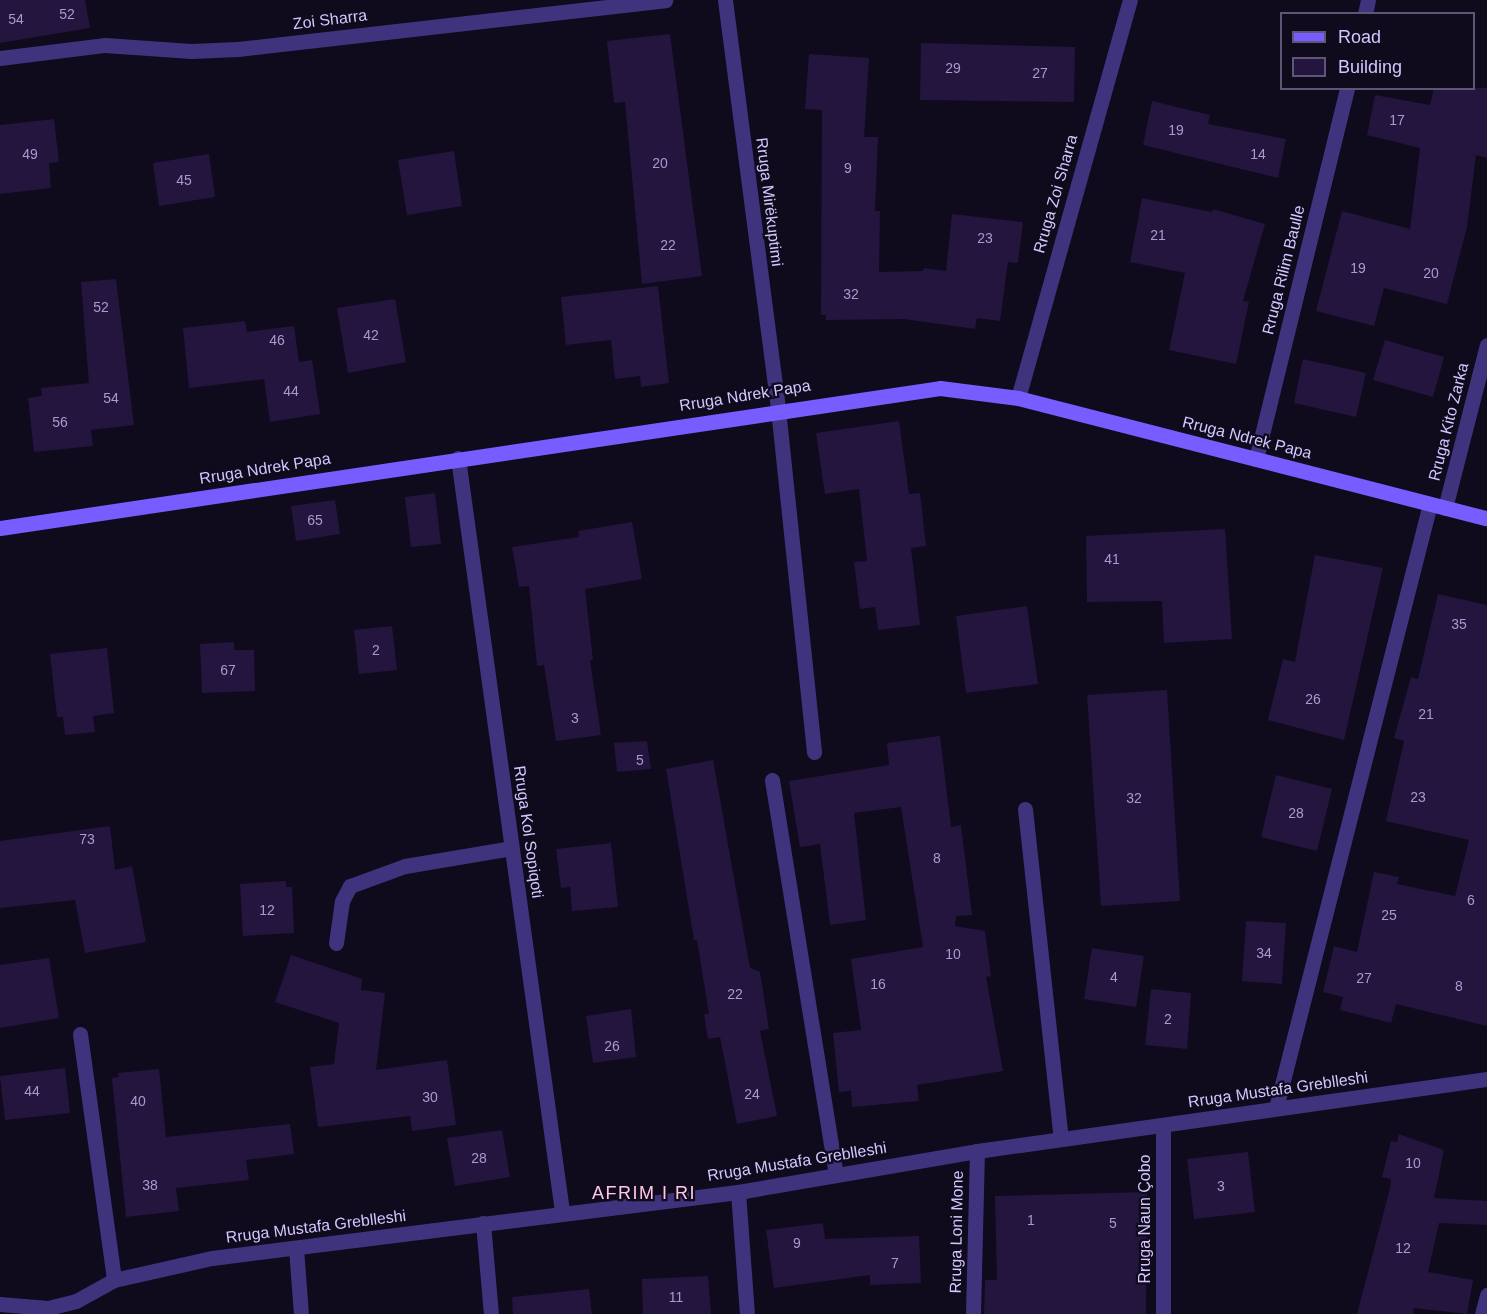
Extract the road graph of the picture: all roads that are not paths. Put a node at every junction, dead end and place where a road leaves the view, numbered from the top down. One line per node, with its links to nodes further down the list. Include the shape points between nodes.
1 (664, 0): 4 (street, Zoi Sharra, via 238,49 191,51 105,45)
2 (725, 0): 8 (street, Rruga Mirëkuptimi)
3 (1130, 0): 7 (street, Rruga Zoi Sharra)
4 (0, 58)
5 (1347, 90): 10 (street, Rruga Rilim Baulle)
6 (1487, 345): 12 (street, Rruga Kito Zarka)
7 (1017, 398): 8 (street, Rruga Ndrek Papa, via 940,388); 10 (street, Rruga Ndrek Papa)
8 (778, 409): 9 (street, Rruga Ndrek Papa); 15 (street, Rruga Mirëkuptimi)
9 (458, 458): 14 (street, Rruga Ndrek Papa); 18 (street, Rruga Kol Sopiqoti)
10 (1256, 459): 11 (street, Rruga Ndrek Papa)
11 (1430, 504): 12 (street, Rruga Ndrek Papa); 22 (street)
12 (1445, 508): 13 (street, Rruga Ndrek Papa)
13 (1487, 518)
14 (0, 528)
15 (814, 752)
16 (772, 780): 26 (street)
17 (1025, 809): 24 (street)
18 (512, 848): 19 (street, via 405,866 350,886 342,901); 28 (street, Rruga Kol Sopiqoti)
19 (336, 943)
20 (80, 1034): 31 (street)
21 (1487, 1079): 22 (street, Rruga Mustafa Greblleshi)
22 (1276, 1108): 23 (street, Rruga Mustafa Greblleshi)
23 (1163, 1125): 24 (street, Rruga Mustafa Greblleshi); 39 (street, Rruga Naun Çobo)
24 (1061, 1139): 25 (street, Rruga Mustafa Greblleshi)
25 (977, 1151): 26 (street, Rruga Mustafa Greblleshi); 38 (street, Rruga Loni Mone)
26 (836, 1175): 27 (street, Rruga Mustafa Greblleshi)
27 (738, 1192): 28 (street, Rruga Mustafa Greblleshi); 37 (street)
28 (562, 1211): 29 (street, Rruga Mustafa Greblleshi)
29 (483, 1223): 30 (street, Rruga Mustafa Greblleshi); 36 (street)
30 (296, 1248): 31 (street, Rruga Mustafa Greblleshi, via 167,1265); 35 (street)
31 (114, 1280): 34 (street, Rruga Mustafa Greblleshi)
32 (1487, 1295): 40 (street)
33 (0, 1304): 34 (street, Rruga Mustafa Greblleshi)
34 (48, 1311)
35 (301, 1314)
36 (491, 1314)
37 (747, 1314)
38 (973, 1314)
39 (1162, 1314)
40 (1482, 1314)

